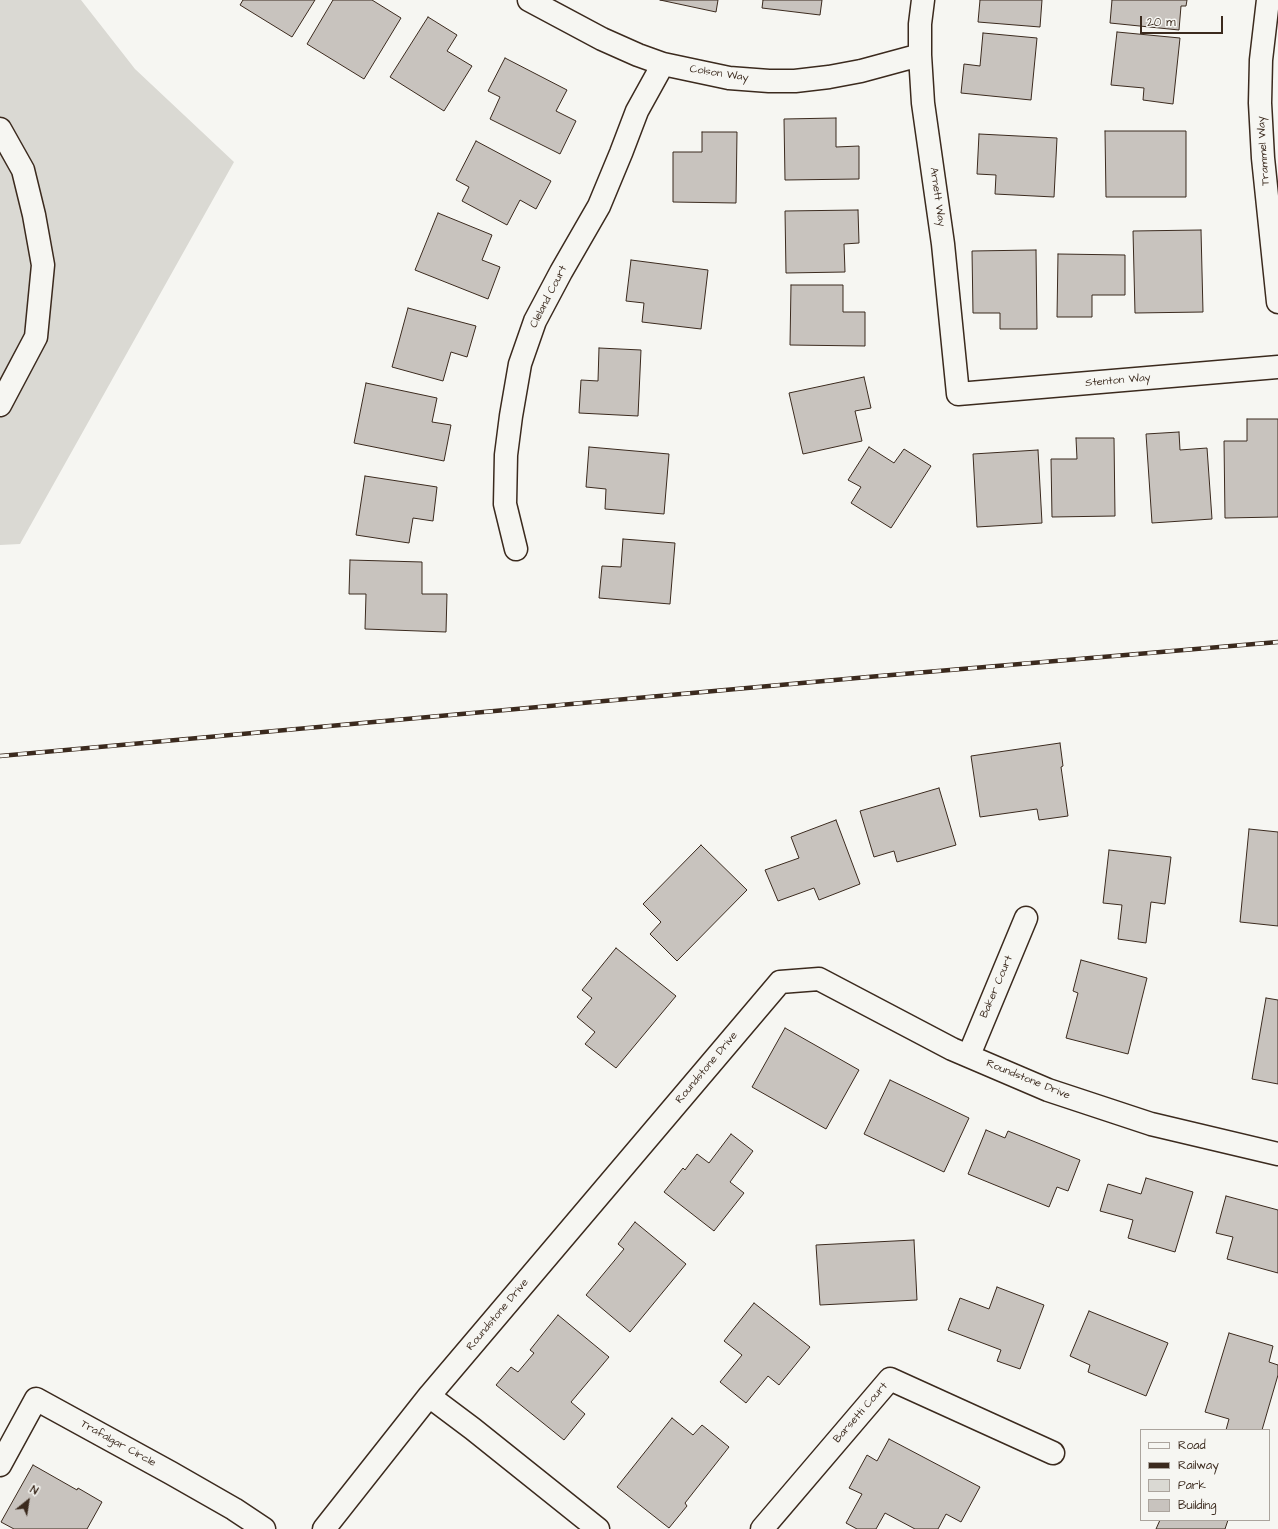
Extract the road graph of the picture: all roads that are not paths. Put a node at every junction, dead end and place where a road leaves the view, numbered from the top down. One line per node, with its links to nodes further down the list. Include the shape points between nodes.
1 (529, 0): 5 (street, Colson Way, via 602,39)
2 (923, 0): 4 (street, Arnett Way)
3 (1268, 0): 7 (street, Trammel Way, via 1261,60 1260,103)
4 (920, 55): 5 (street, Colson Way, via 829,77 769,81 729,78); 9 (street, Arnett Way, via 923,103 943,244)
5 (663, 64): 11 (street, Cleland Court, via 637,111 599,206 535,321 520,364 506,455 505,504)
6 (0, 129): 10 (street, via 22,170 34,214 43,265 36,337)
7 (1278, 302)
8 (1278, 367): 9 (street, Stenton Way)
9 (958, 394)
10 (0, 404)
11 (516, 549)
12 (1026, 918): 13 (street, Baker Court)
13 (969, 1055): 14 (street, Roundstone Drive, via 1048,1090 1151,1124); 15 (street, Roundstone Drive, via 952,1049 819,979 780,982)
14 (1278, 1154)
15 (429, 1396): 19 (street, Roundstone Drive); 20 (street, via 473,1428)
16 (1053, 1454): 21 (street, Barsetti Court, via 890,1378)
17 (0, 1465): 18 (street, Trafalgar Circle, via 36,1399 171,1473)
18 (264, 1529)
19 (324, 1529)
20 (598, 1529)
21 (762, 1529)

